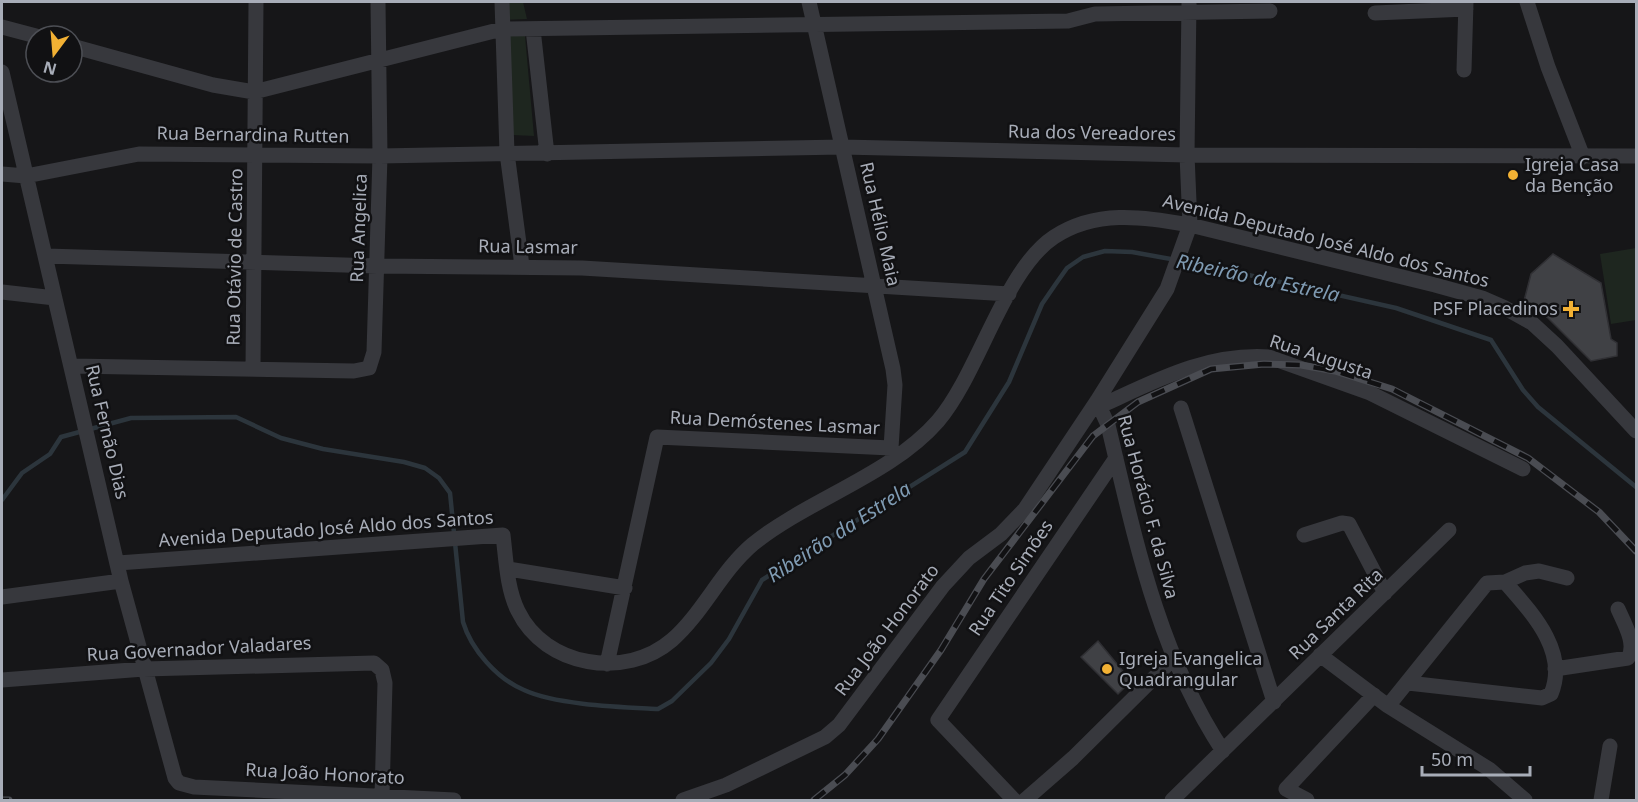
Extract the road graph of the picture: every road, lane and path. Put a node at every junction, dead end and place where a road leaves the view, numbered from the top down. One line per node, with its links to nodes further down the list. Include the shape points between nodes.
1 (256, 2): 19 (street, Rua Otávio de Castro)
2 (378, 2): 16 (street, Rua Angelica)
3 (502, 2): 12 (street)
4 (808, 2): 10 (street, Rua Hélio Maia)
5 (1527, 2): 26 (street)
6 (1466, 5): 9 (street); 17 (street)
7 (1189, 6): 8 (street); 10 (street, via 1095,14 1068,21); 24 (street)
8 (1270, 11)
9 (1375, 13)
10 (813, 23): 13 (street); 20 (street, Rua Hélio Maia)
11 (2, 27): 14 (street)
12 (502, 29): 13 (street); 16 (street); 21 (street)
13 (533, 29): 23 (street)
14 (24, 33)
15 (84, 49): 19 (street, via 213,85)
16 (378, 59): 19 (street); 25 (street, Rua Angelica)
17 (1464, 70)
18 (2, 72): 29 (street, Rua Fernão Dias)
19 (254, 92): 22 (street, Rua Otávio de Castro)
20 (842, 147): 23 (street, Rua dos Vereadores); 24 (street, Rua dos Vereadores); 35 (street, Rua Hélio Maia)
21 (507, 153): 23 (street, Rua dos Vereadores); 25 (street, Rua Bernardina Rutten); 34 (street)
22 (256, 154): 25 (street, Rua Bernardina Rutten); 29 (street, Rua Bernardina Rutten, via 139,153); 32 (street, Rua Otávio de Castro)
23 (547, 154)
24 (1187, 155): 26 (street, Rua dos Vereadores); 30 (street)
25 (380, 156): 33 (street, Rua Angelica)
26 (1583, 156): 27 (street, Rua dos Vereadores)
27 (1636, 156)
28 (2, 174): 29 (street, Rua Bernardina Rutten)
29 (26, 176): 31 (street, Rua Fernão Dias)
30 (1189, 230): 37 (street, Avenida Deputado José Aldo dos Santos, via 1125,216 1092,220 1053,238 1035,255); 41 (street, Rua João Honorato, via 1167,289); 43 (street, Avenida Deputado José Aldo dos Santos, via 1435,285 1505,308 1532,323 1557,346)
31 (46, 256): 32 (street, Rua Lasmar); 38 (street, Rua Fernão Dias)
32 (252, 262): 33 (street, Rua Lasmar); 40 (street, Rua Otávio de Castro)
33 (377, 266): 34 (street, Rua Lasmar); 40 (street, Rua Angelica, via 371,365 364,370)
34 (522, 266): 35 (street, Rua Lasmar)
35 (874, 287): 37 (street, Rua Lasmar); 44 (street, Rua Hélio Maia, via 895,386)
36 (2, 292): 38 (street)
37 (1009, 294): 44 (street, Avenida Deputado José Aldo dos Santos, via 940,418 926,434)
38 (55, 298): 39 (street, Rua Fernão Dias)
39 (72, 366): 40 (street); 49 (street, Rua Fernão Dias)
40 (253, 369)
41 (1098, 401): 45 (street, Rua Horácio F. da Silva); 46 (street, Rua Augusta, via 1107,403 1197,364 1269,357 1370,393); 73 (street, Rua João Honorato, via 1025,509 943,586 832,733)
42 (1181, 408): 66 (street)
43 (1636, 431)
44 (892, 453): 54 (street, Rua Demóstenes Lasmar, via 657,437); 60 (street, Avenida Deputado José Aldo dos Santos, via 752,545 673,639 659,650 631,662)
45 (1116, 458): 59 (street, Rua Horácio F. da Silva, via 1145,579); 74 (street, Rua Tito Simões, via 938,720)
46 (1523, 469)
47 (1449, 530): 55 (street, Rua Santa Rita)
48 (1304, 535): 55 (street, via 1349,524)
49 (118, 563): 50 (street, Avenida Deputado José Aldo dos Santos, via 504,535); 52 (street, Rua Fernão Dias)
50 (508, 569): 54 (street); 60 (street, Avenida Deputado José Aldo dos Santos, via 517,609 535,636 573,659)
51 (1567, 579): 53 (street, via 1539,571)
52 (121, 581): 56 (street); 61 (street, Rua Fernão Dias)
53 (1505, 582): 62 (street, via 1546,631); 64 (street, via 1487,583)
54 (625, 588): 60 (street)
55 (1385, 593): 58 (street, Rua Santa Rita)
56 (2, 597)
57 (1618, 609): 62 (street, via 1631,642 1628,658)
58 (1320, 655): 65 (street); 66 (street, Rua Santa Rita)
59 (1174, 658): 69 (street, Rua Horácio F. da Silva, via 1199,715); 75 (street)
60 (608, 664)
61 (144, 669): 63 (street, Rua Governador Valadares); 70 (street, Rua Fernão Dias, via 172,773 179,783); 71 (street, Rua Governador Valadares, via 369,662 382,670 385,683)
62 (1555, 669): 64 (street, via 1552,691 1542,698)
63 (2, 680)
64 (1408, 683): 67 (street)
65 (1374, 695): 67 (street); 77 (street, via 1287,789)
66 (1274, 702): 69 (street, Rua Santa Rita)
67 (1388, 706): 78 (street, via 1489,769)
68 (1610, 746): 79 (street)
69 (1223, 751): 76 (street, Rua Santa Rita)
70 (194, 787): 71 (street, Rua João Honorato)
71 (382, 796): 72 (street, Rua João Honorato)
72 (454, 801)
73 (684, 801)
74 (1014, 801)
75 (1025, 801)
76 (1172, 801)
77 (1307, 801)
78 (1524, 801)
79 (1601, 801)

